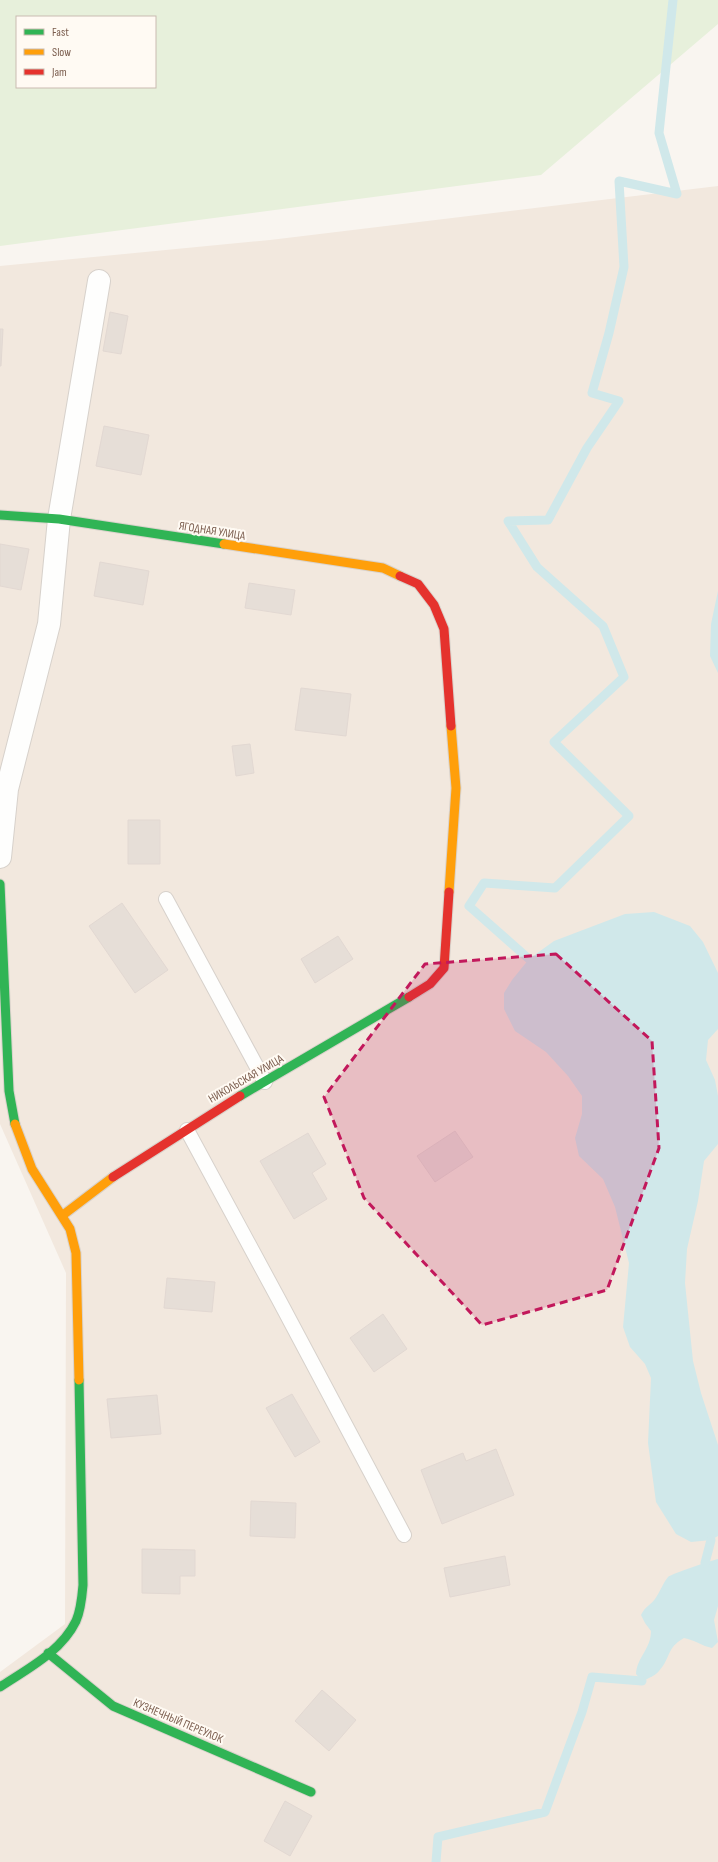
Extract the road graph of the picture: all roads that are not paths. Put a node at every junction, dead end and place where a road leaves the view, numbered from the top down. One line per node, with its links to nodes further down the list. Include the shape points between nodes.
1 (99, 281): 3 (street)
2 (0, 515): 3 (street, ЯГОДНАЯ УЛИЦА)
3 (59, 519): 4 (street, via 49,624); 8 (street, ЯГОДНАЯ УЛИЦА, via 383,568 418,584 434,605 444,628 456,788)
4 (3, 802): 5 (street)
5 (0, 857)
6 (0, 884): 11 (street, via 9,1091 15,1125 32,1169)
7 (166, 899): 9 (lane)
8 (444, 968): 9 (street, НИКОЛЬСКАЯ УЛИЦА, via 430,984)
9 (265, 1082): 10 (street, НИКОЛЬСКАЯ УЛИЦА)
10 (187, 1130): 11 (street, НИКОЛЬСКАЯ УЛИЦА, via 121,1171); 12 (lane)
11 (63, 1215): 13 (street, via 70,1229 76,1253 83,1585 76,1622 68,1634)
12 (404, 1535)
13 (48, 1653): 14 (street); 15 (street, КУЗНЕЧНЫЙ ПЕРЕУЛОК, via 113,1706)
14 (0, 1687)
15 (311, 1792)

